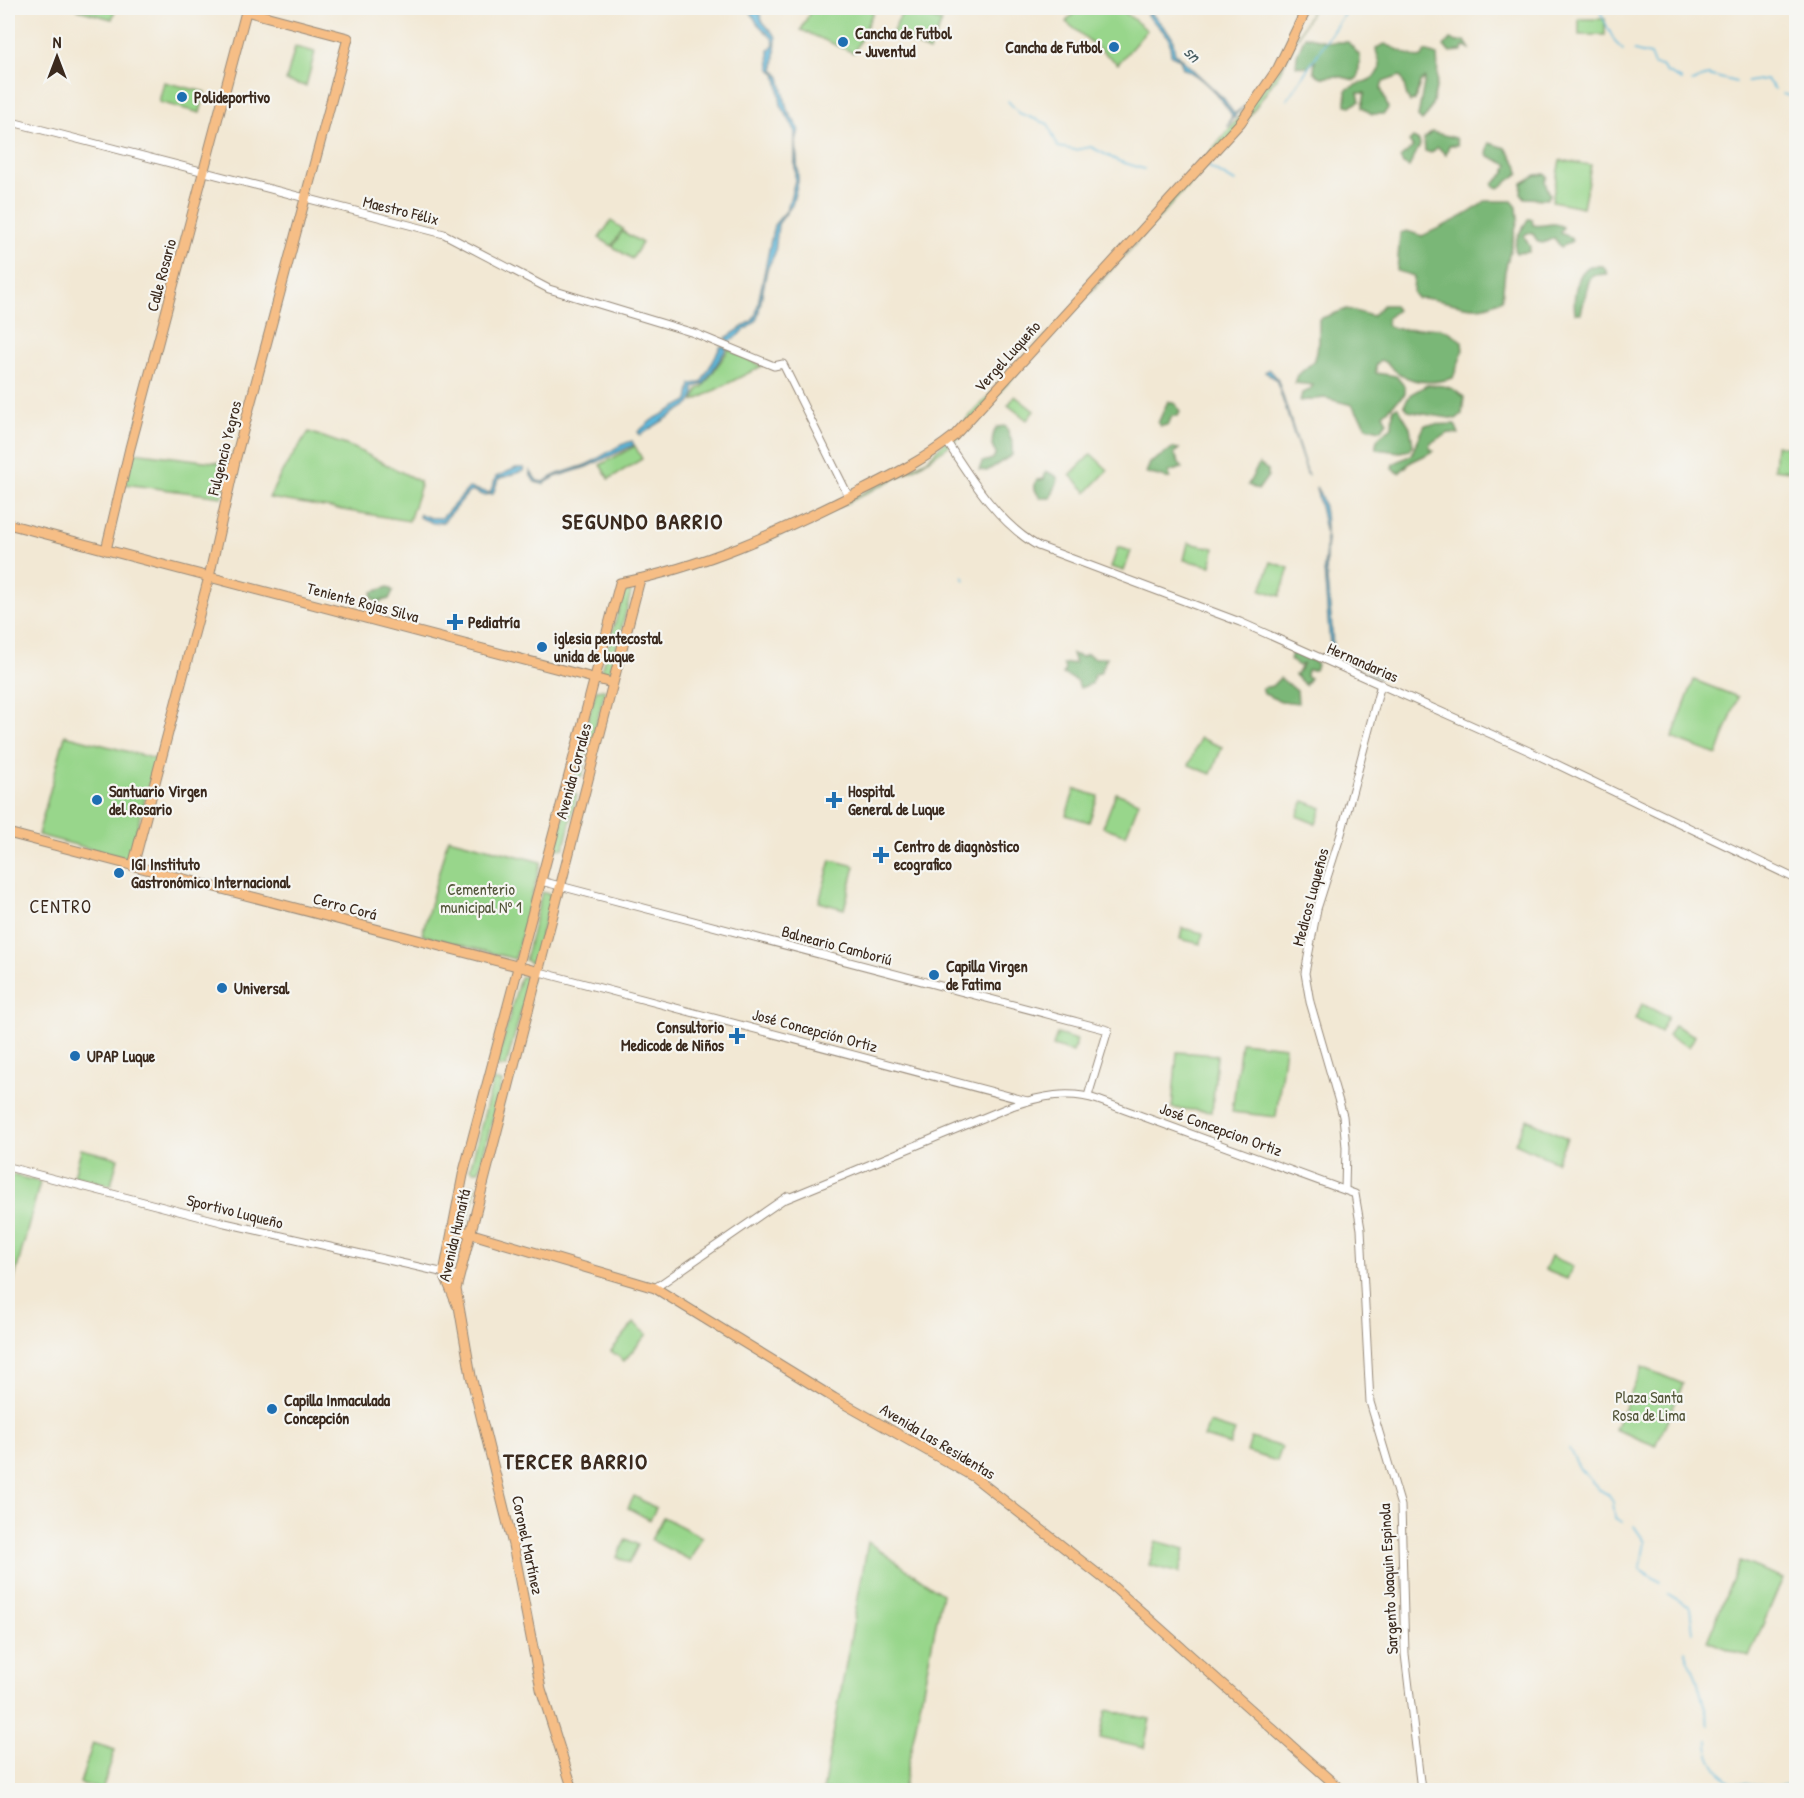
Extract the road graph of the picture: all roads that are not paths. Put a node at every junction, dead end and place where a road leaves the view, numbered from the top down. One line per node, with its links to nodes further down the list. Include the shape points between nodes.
1 (1307, 8): 6 (main road, Vergel Luqueño, via 1278,68 1241,122)
2 (246, 9): 4 (main road, Calle Rosario); 5 (main road, Fulgencio Yegros, via 348,38)
3 (8, 122): 4 (street, Maestro Félix)
4 (203, 173): 5 (street, Maestro Félix); 9 (main road, Calle Rosario)
5 (305, 199): 7 (street, Maestro Félix, via 450,236 549,289 785,366); 10 (main road, Fulgencio Yegros, via 235,461)
6 (947, 442): 7 (main road, Vergel Luqueño); 15 (street, Hernandarias, via 974,484 1032,542 1240,622)
7 (849, 497): 11 (main road, Vergel Luqueño, via 776,534)
8 (8, 524): 9 (main road, Teniente Rojas Silva)
9 (106, 550): 10 (main road, Teniente Rojas Silva)
10 (209, 577): 13 (main road, Teniente Rojas Silva); 17 (main road, Fulgencio Yegros)
11 (640, 579): 12 (main road, Vergel Luqueño); 14 (main road, Avenida Corrales)
12 (620, 583): 13 (main road, Avenida Corrales)
13 (594, 678): 14 (main road, Teniente Rojas Silva); 19 (main road, Avenida Corrales)
14 (612, 683): 20 (main road, Avenida Corrales)
15 (1381, 684): 18 (street, Hernandarias); 26 (street, Medicos Luqueños, via 1317,909 1305,973 1308,996 1343,1116)
16 (8, 833): 17 (main road, Cerro Corá)
17 (133, 866): 21 (main road, Cerro Corá)
18 (1797, 879)
19 (541, 881): 20 (street, Balneario Camboriú); 21 (main road, Avenida Corrales)
20 (558, 885): 22 (main road, Avenida Corrales); 23 (street, Balneario Camboriú, via 1108,1030)
21 (519, 966): 22 (main road, Cerro Corá); 27 (main road, Avenida Humaitá)
22 (537, 971): 24 (street, José Concepción Ortiz); 28 (main road, Avenida Humaitá)
23 (1088, 1096): 24 (street, José Concepción Ortiz, via 1069,1094); 26 (street, José Concepcion Ortiz)
24 (1027, 1101): 31 (street, via 786,1199)
25 (8, 1167): 29 (street, Sportivo Luqueño, via 225,1223)
26 (1348, 1191): 35 (street, Sargento Joaquin Espinola, via 1358,1199 1370,1402 1401,1506 1405,1654)
27 (452, 1228): 28 (main road, Avenida Las Residentas); 29 (main road, Avenida Humaitá)
28 (470, 1233): 30 (main road, Avenida Humaitá); 31 (main road, Avenida Las Residentas)
29 (444, 1273): 30 (street, Sportivo Luqueño); 32 (main road, Avenida Humaitá)
30 (458, 1276): 32 (main road, Avenida Humaitá)
31 (655, 1288): 34 (main road, Avenida Las Residentas, via 834,1398 974,1477 1108,1582)
32 (457, 1305): 33 (main road, Coronel Martínez, via 513,1545 541,1689)
33 (573, 1791)
34 (1341, 1791)
35 (1421, 1791)

